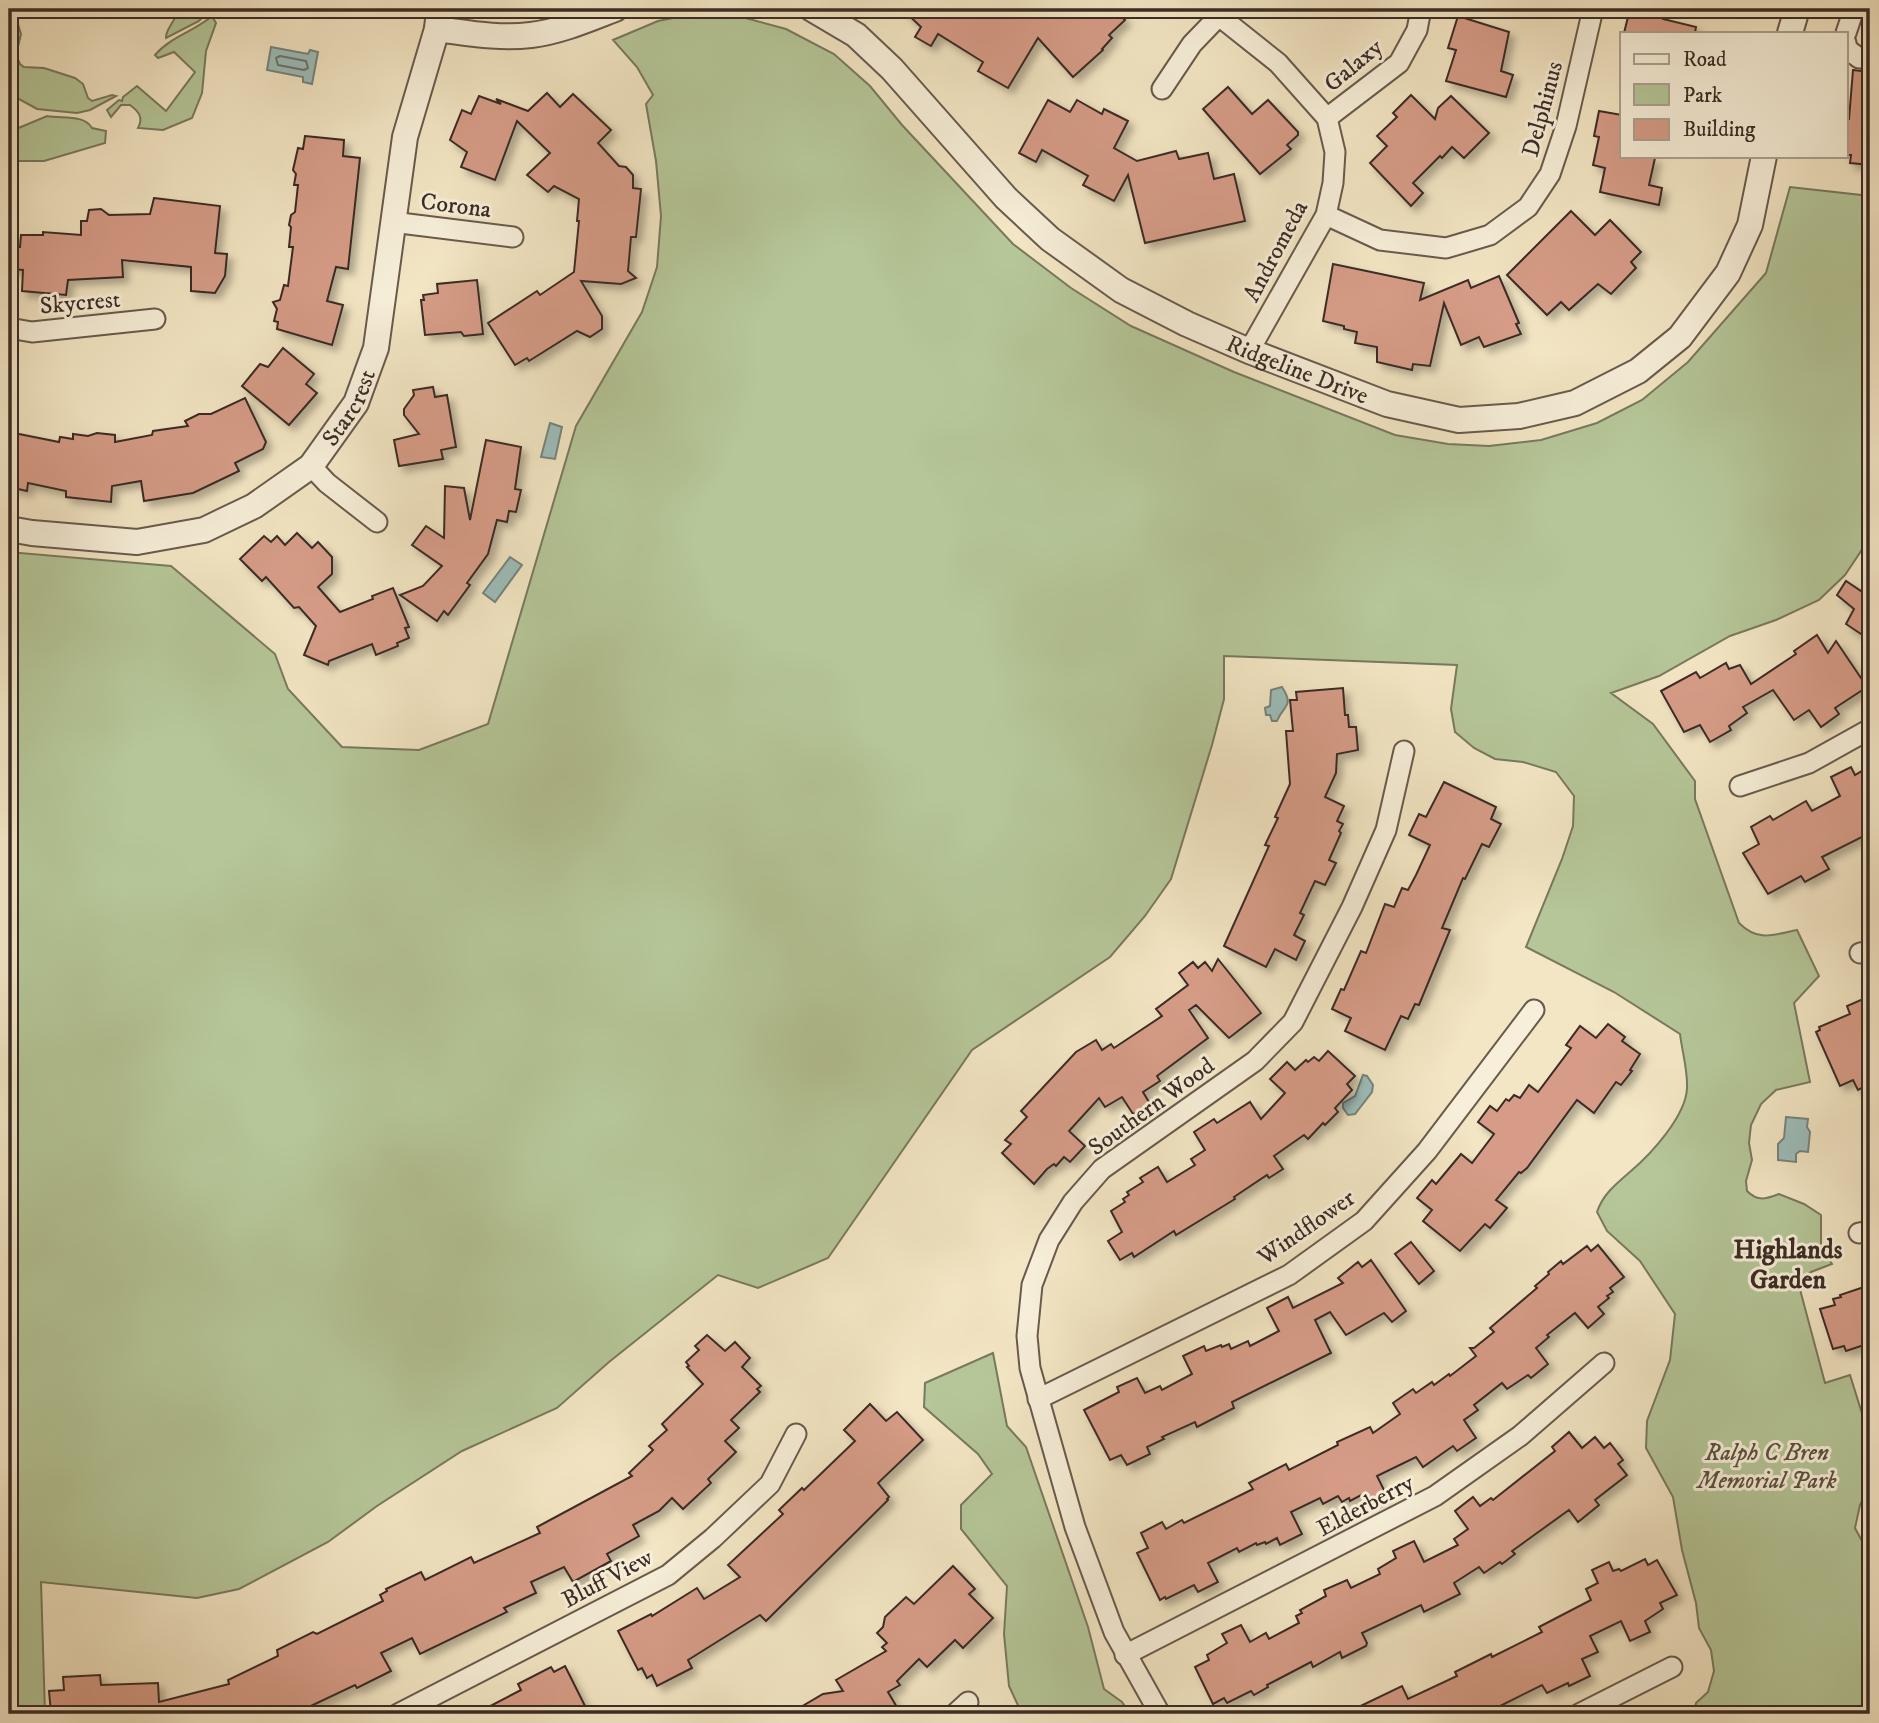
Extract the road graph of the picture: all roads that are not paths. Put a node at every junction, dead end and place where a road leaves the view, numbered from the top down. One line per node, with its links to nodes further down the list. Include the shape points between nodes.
1 (615, 9): 8 (street, via 533,35 486,36)
2 (812, 9): 21 (street, Ridgeline Drive, via 856,34 1006,198 1050,239 1121,290)
3 (1421, 9): 14 (street, Galaxy, via 1417,30 1399,63)
4 (1593, 9): 16 (street, Delphinus, via 1550,174 1528,207 1490,235 1446,248 1380,240)
5 (1797, 9): 9 (street)
6 (1854, 9): 10 (street)
7 (1217, 12): 13 (street); 14 (street, Andromeda, via 1278,63)
8 (438, 19): 17 (street, Starcrest, via 405,137)
9 (1790, 32)
10 (1846, 32)
11 (1848, 51): 12 (street, via 1859,58)
12 (1870, 57)
13 (1162, 89)
14 (1327, 118): 16 (street, Andromeda, via 1335,152)
15 (1764, 158): 21 (street, Ridgeline Drive, via 1749,225 1728,273 1680,337 1638,372 1575,404 1519,416 1459,420 1387,404)
16 (1326, 215): 21 (street, Andromeda)
17 (392, 222): 18 (street, Corona); 22 (street, Starcrest, via 376,348 356,403)
18 (513, 237)
19 (155, 319): 20 (street, Skycrest, via 32,332)
20 (9, 328)
21 (1249, 351)
22 (311, 467): 23 (street); 24 (street, Starcrest, via 254,506 204,530 137,542)
23 (377, 522)
24 (9, 529)
25 (1870, 729): 27 (street, via 1809,763)
26 (1404, 751): 30 (street, Southern Wood, via 1386,830 1293,1022 1255,1061 1102,1168 1048,1240 1028,1310 1030,1368)
27 (1740, 786)
28 (1534, 1010): 30 (street, Windflower, via 1427,1151 1364,1221 1289,1275)
29 (1604, 1363): 32 (street, Elderberry, via 1520,1436 1435,1496)
30 (1038, 1399): 32 (street, Southern Wood, via 1075,1527)
31 (796, 1434): 34 (street, Bluff View, via 770,1484 668,1576)
32 (1125, 1655): 35 (street, Southern Wood)
33 (1672, 1667): 36 (street)
34 (398, 1714)
35 (1160, 1714)
36 (1580, 1714)

